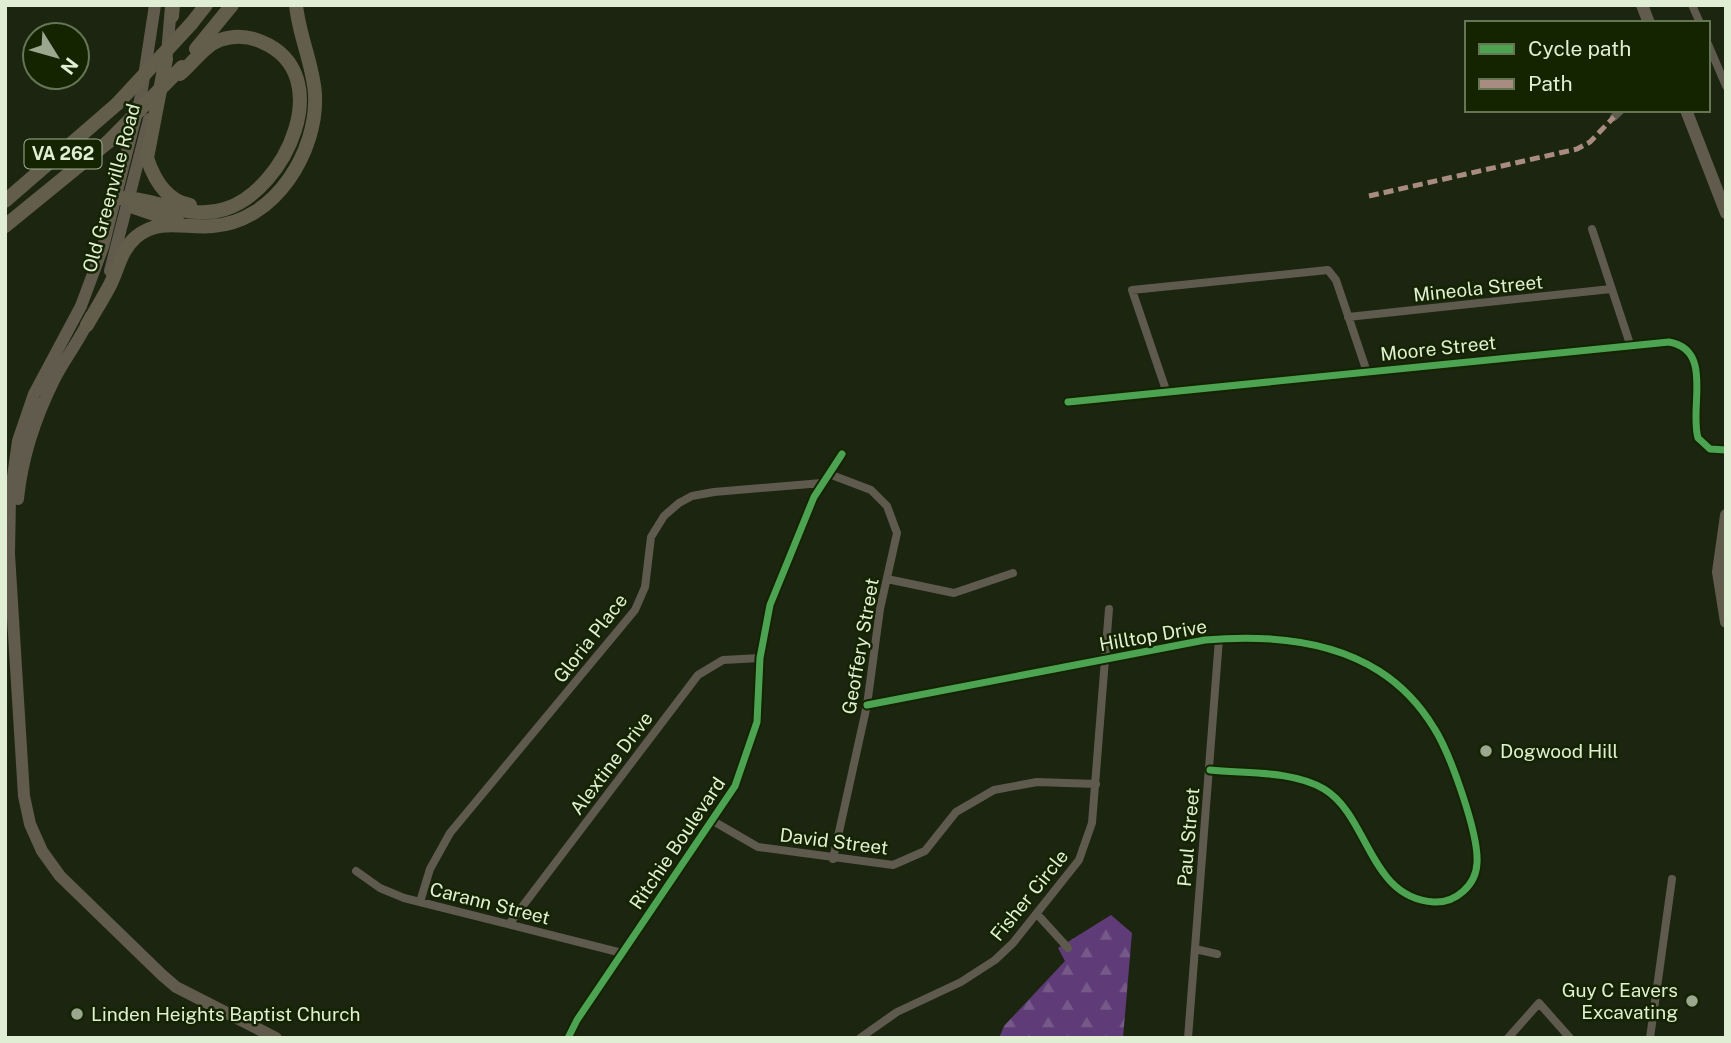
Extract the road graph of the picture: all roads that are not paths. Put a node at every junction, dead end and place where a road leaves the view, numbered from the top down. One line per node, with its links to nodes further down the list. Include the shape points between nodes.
1 (155, 5): 16 (main road, Old Greenville Road)
2 (232, 5): 10 (highway)
3 (296, 5): 19 (highway, via 315,99 302,157 280,189 254,211 216,226)
4 (1692, 5): 7 (street)
5 (205, 7): 17 (highway, VA 262, bridge, via 117,104)
6 (172, 9): 9 (main road, Old Greenville Road)
7 (1699, 21)
8 (1710, 49): 11 (street)
9 (166, 59): 15 (highway, via 147,150 152,173 183,204 211,206); 16 (main road, Old Greenville Road)
10 (181, 70): 15 (highway, via 211,44 237,37 271,46 292,68 298,89 295,131 279,166); 20 (highway, VA 262, bridge, via 107,142)
11 (1726, 86)
12 (1619, 112): 14 (street)
13 (1687, 112): 18 (main road)
14 (1615, 117)
15 (249, 195): 16 (highway, via 227,209 211,212)
16 (123, 200): 19 (highway); 24 (main road, Old Greenville Road, via 107,279); 37 (main road, Old Greenville Road, via 92,283 44,371 18,441 9,554)
17 (5, 201)
18 (1726, 213)
19 (182, 224): 24 (highway, via 154,227 129,244)
20 (5, 226)
21 (1592, 229): 22 (street)
22 (1611, 289): 23 (street, Mineola Street); 25 (street)
23 (1348, 317): 26 (street); 27 (street, via 1333,274 1325,270 1132,290)
24 (87, 325): 37 (main road, Old Greenville Road, via 55,378 25,461 18,508)
25 (1630, 344): 26 (street, Moore Street); 29 (street, Moore Street, via 1669,342 1688,351 1696,366 1697,437 1709,449)
26 (1367, 372): 27 (street, Moore Street)
27 (1167, 393): 28 (street, Moore Street)
28 (1068, 402)
29 (1726, 450)
30 (842, 454): 31 (street, Ritchie Boulevard)
31 (829, 474): 32 (street, Ritchie Boulevard); 35 (street, Geoffery Street, via 871,490 892,514 896,541)
32 (822, 483): 40 (street, Ritchie Boulevard, via 770,605); 49 (street, Gloria Place, via 692,496 667,512 651,537 645,587 635,610 450,833 430,869)
33 (1726, 515): 38 (main road, via 1718,565)
34 (1013, 573): 35 (street, via 954,593)
35 (887, 579): 42 (street, Geoffery Street)
36 (1109, 609): 41 (street, Fisher Circle)
37 (15, 615): 56 (main road, Old Greenville Road, via 24,796 30,824 55,870 176,987)
38 (1726, 622)
39 (1219, 639): 41 (street, Hilltop Drive); 43 (street, Paul Street); 43 (street, Hilltop Drive, via 1265,639 1330,649 1371,666 1404,690 1446,748 1467,813 1477,859 1475,873 1466,888 1450,899 1434,902 1414,896 1381,870 1351,815 1326,790 1301,780)
40 (760, 658): 45 (street, Ritchie Boulevard, via 750,748 735,786); 51 (street, Alextine Drive, via 723,660 698,675)
41 (1105, 659): 42 (street, Hilltop Drive); 44 (street, Fisher Circle)
42 (867, 705): 46 (street, Geoffery Street)
43 (1210, 770): 53 (street, Paul Street)
44 (1096, 784): 46 (street, David Street, via 1037,782 994,790 961,808 925,851 900,864); 50 (street, Fisher Circle, via 1084,852)
45 (713, 821): 46 (street, David Street, via 758,847); 54 (street, Ritchie Boulevard)
46 (833, 859)
47 (356, 871): 49 (street, Carann Street, via 383,889)
48 (1672, 879): 62 (street)
49 (420, 902): 51 (street, Carann Street)
50 (1037, 914): 52 (street); 58 (street, Fisher Circle, via 983,969 897,1012)
51 (509, 924): 54 (street, Carann Street)
52 (1068, 948)
53 (1195, 949): 55 (street); 59 (street, Paul Street)
54 (622, 953): 57 (street, Ritchie Boulevard)
55 (1217, 954)
56 (275, 1038)
57 (568, 1038)
58 (860, 1038)
59 (1188, 1038)
60 (1508, 1038): 61 (street, via 1539,1003)
61 (1570, 1038)
62 (1650, 1038)

